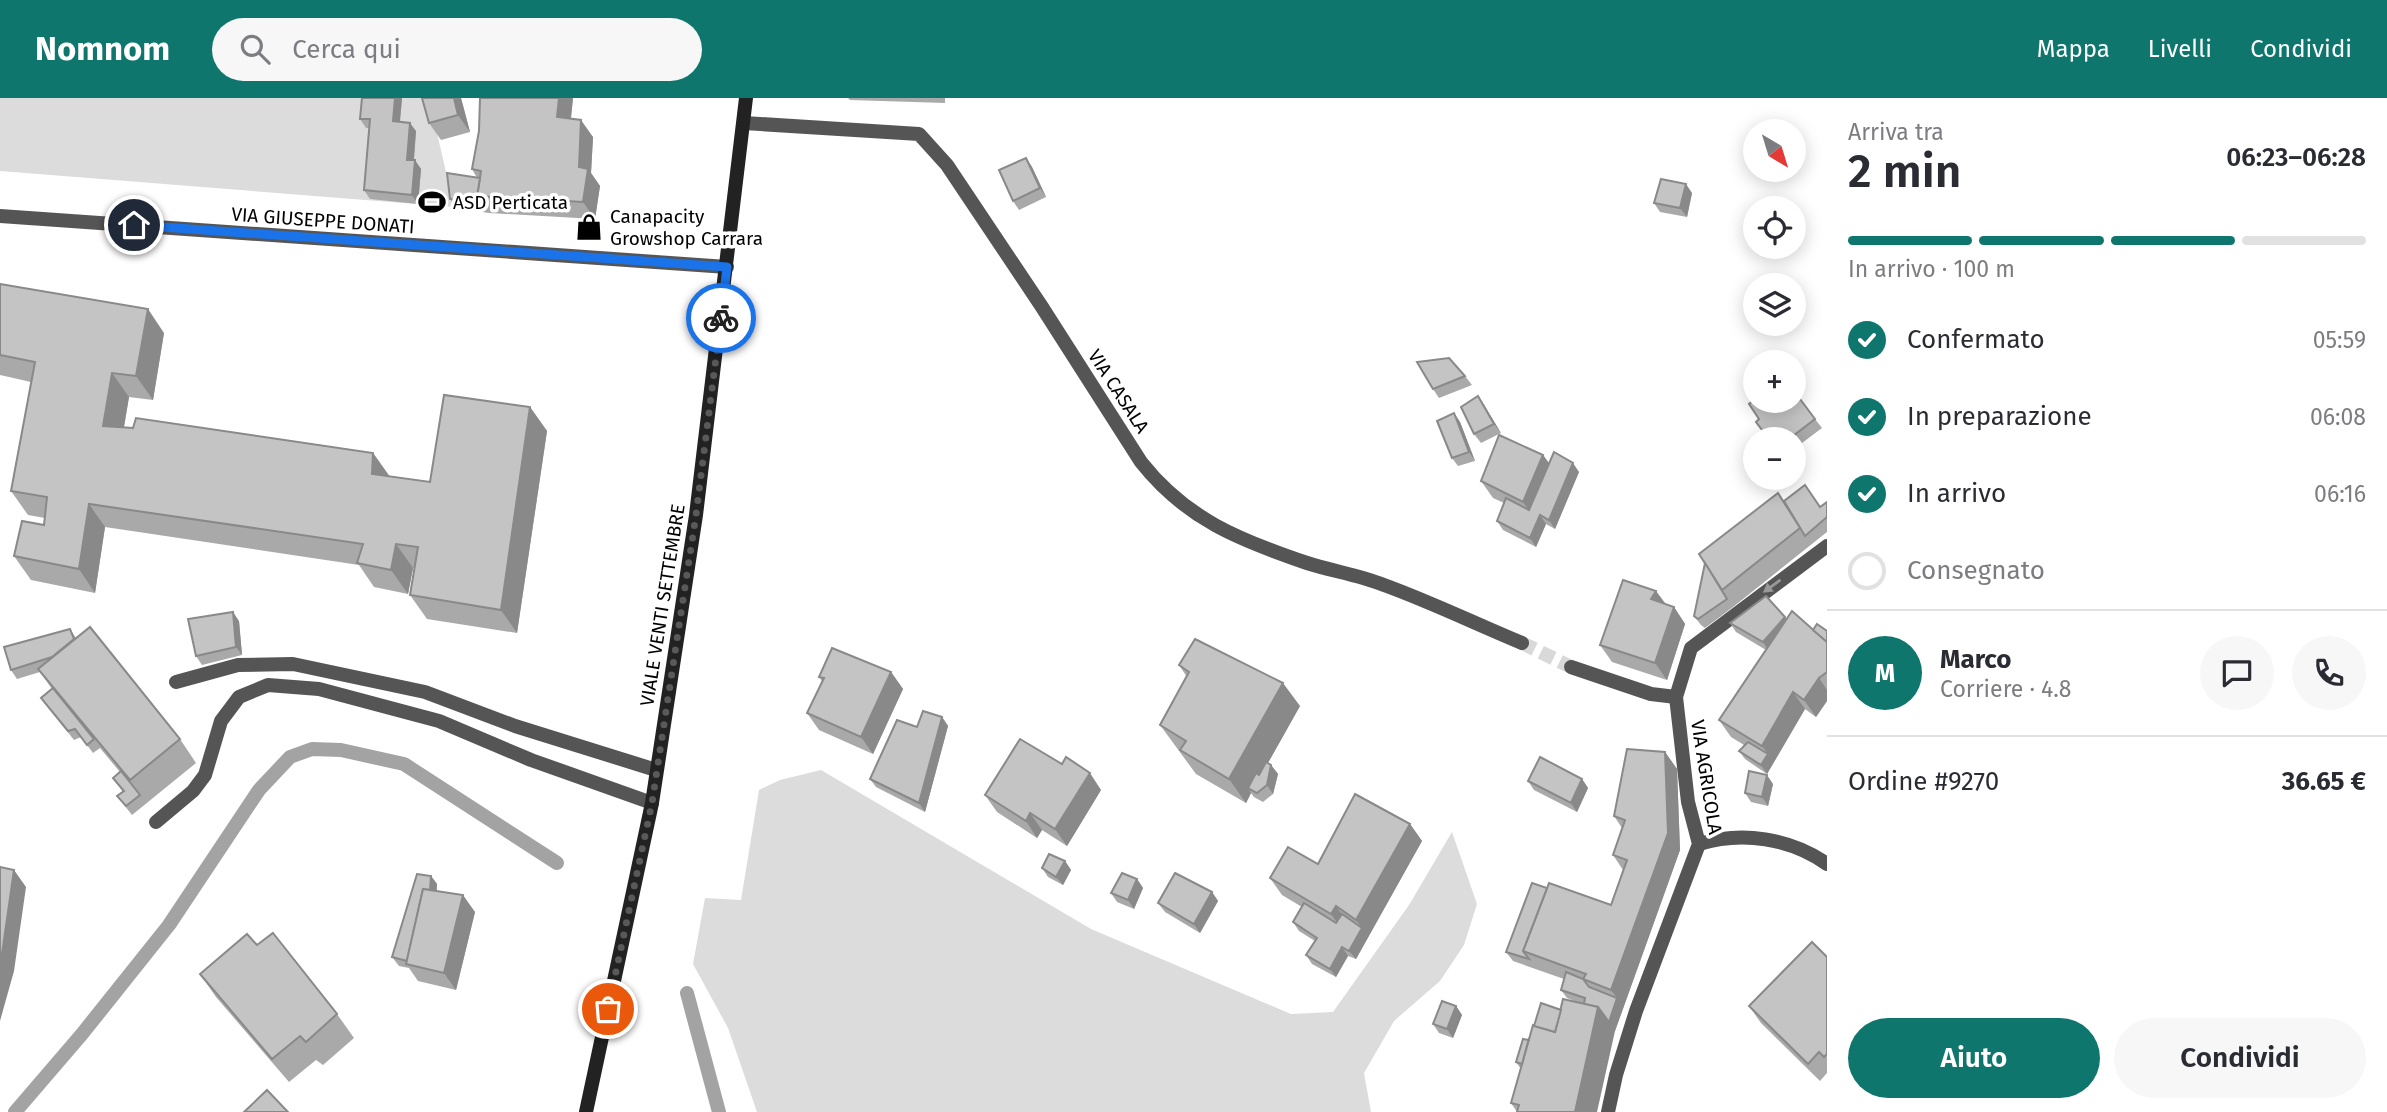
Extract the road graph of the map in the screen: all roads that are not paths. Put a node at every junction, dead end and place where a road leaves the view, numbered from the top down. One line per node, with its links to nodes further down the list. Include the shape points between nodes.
1 (746, 98): 2 (main road, VIALE VENTI SETTEMBRE)
2 (744, 123): 4 (main road, VIALE VENTI SETTEMBRE); 6 (street, VIA CASALA, via 919,134 954,176 1141,461 1183,507 1220,530 1384,585)
3 (0, 216): 4 (street, VIA GIUSEPPE DONATI)
4 (727, 267): 10 (main road, VIALE VENTI SETTEMBRE, via 696,515)
5 (1827, 546): 9 (street, VIA AGRICOLA, one-way to 9, via 1691,648)
6 (1522, 643)
7 (1572, 667): 9 (street, via 1651,694)
8 (176, 682): 10 (street, via 238,665 293,664 425,692 514,726)
9 (1676, 697): 13 (street, VIA AGRICOLA, via 1688,802)
10 (656, 770): 11 (main road, VIALE VENTI SETTEMBRE)
11 (652, 803): 12 (street, via 439,721 319,690 268,685 239,697 221,721 205,775); 15 (main road, VIALE VENTI SETTEMBRE)
12 (156, 821)
13 (1699, 844): 14 (street, via 1721,837 1756,838 1791,844); 16 (street, VIA AGRICOLA, via 1636,1011)
14 (1827, 864)
15 (586, 1112)
16 (1608, 1112)

